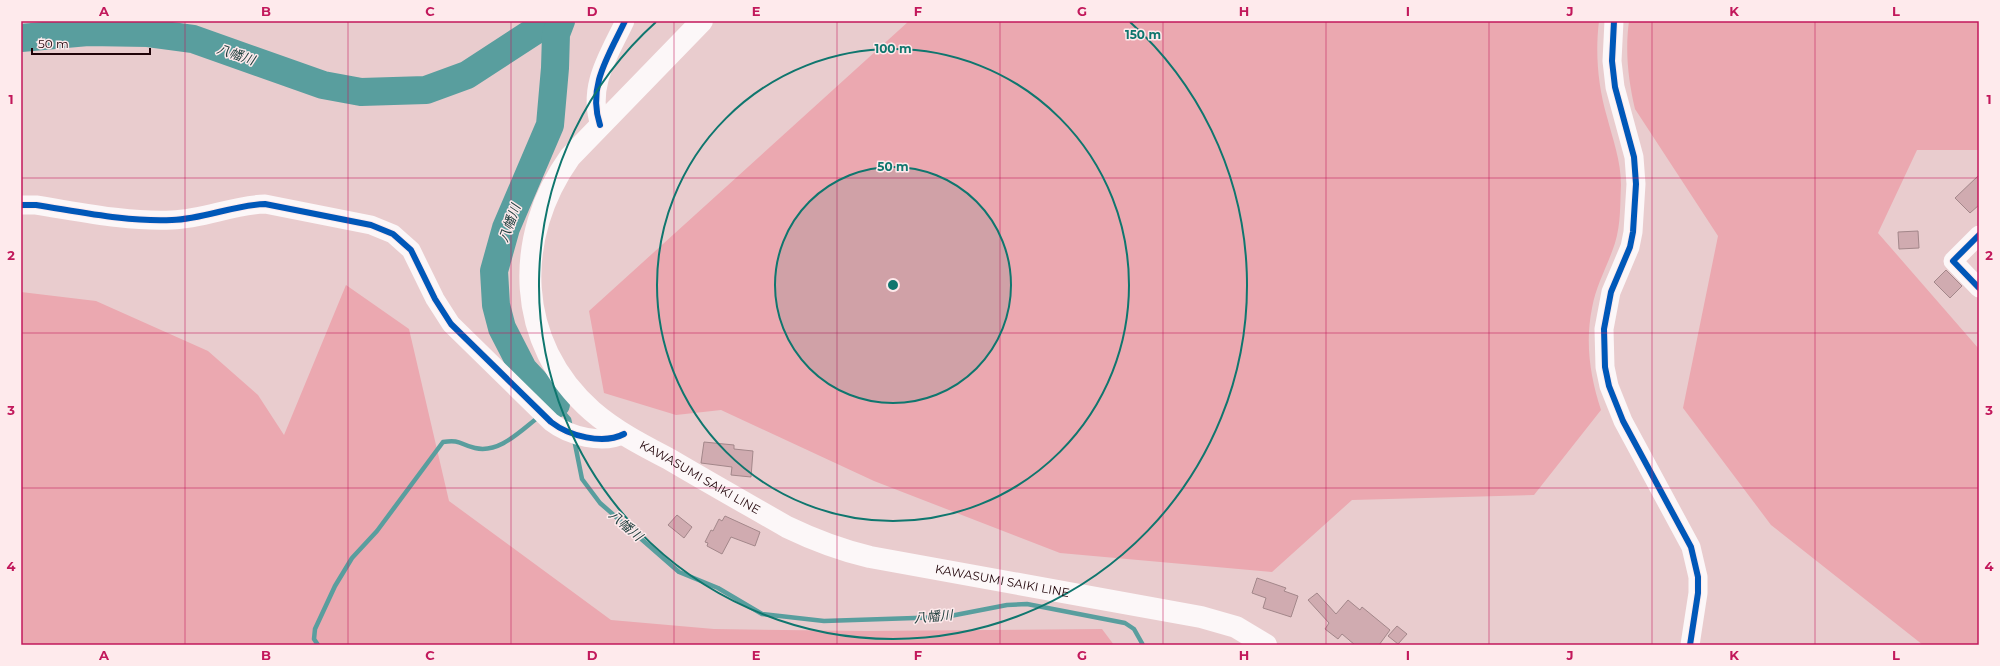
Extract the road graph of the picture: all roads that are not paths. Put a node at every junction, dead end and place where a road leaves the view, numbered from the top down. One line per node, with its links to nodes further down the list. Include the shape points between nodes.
1 (625, 21): 4 (street, via 597,82 595,104)
2 (702, 21): 4 (main road, KAWASUMI SAIKI LINE)
3 (1614, 21): 11 (street, via 1612,61 1615,87 1634,157 1636,184 1630,247 1611,292 1604,329 1605,367 1611,392 1623,421 1691,547 1697,570 1698,593)
4 (600, 124): 9 (main road, KAWASUMI SAIKI LINE, via 570,157 541,209 534,235 530,268 531,288 538,327 545,346 565,381 592,411)
5 (21, 193): 6 (street)
6 (29, 205): 9 (street, via 129,219 173,220 206,216 250,204 265,204 383,228 403,241 411,250 435,299 451,324 557,426 603,440)
7 (1979, 235): 8 (street, via 1953,261)
8 (1979, 288)
9 (624, 434): 10 (main road, KAWASUMI SAIKI LINE, via 787,527 841,550 1201,617 1236,627)
10 (1266, 645)
11 (1690, 645)

